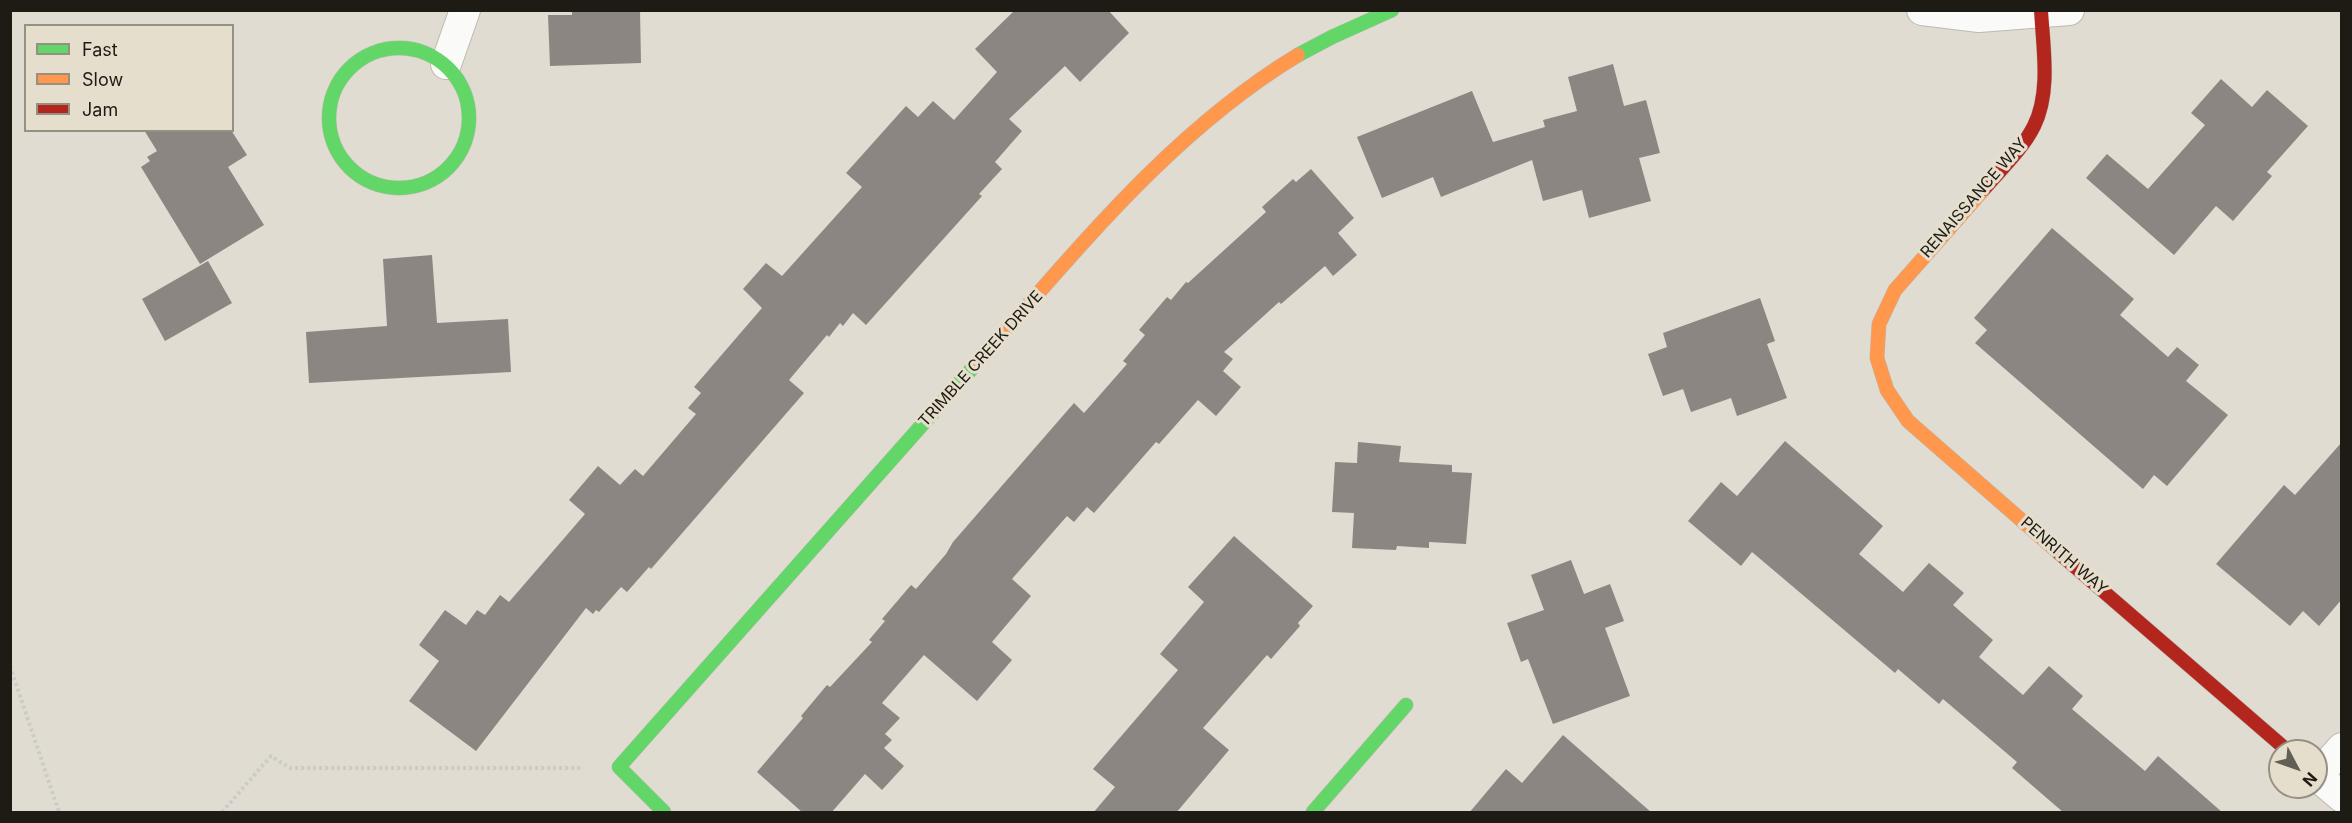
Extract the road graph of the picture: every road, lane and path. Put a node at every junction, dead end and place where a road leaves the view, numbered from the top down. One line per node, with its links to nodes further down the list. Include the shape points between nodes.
1 (465, 10): 5 (street)
2 (1392, 10): 12 (street, TRIMBLE CREEK DRIVE, via 1297,56 1250,86 1204,120 1163,158)
3 (1922, 10): 4 (street, via 1979,17)
4 (2050, 12): 6 (street, RENAISSANCE WAY, via 2037,119 2017,151 1895,290 1885,305)
5 (446, 64): 5 (street, via 463,86 470,113 467,141 453,165 431,182 404,189 376,185 352,171 335,149 328,122 332,94 346,70 368,54 395,46 423,51)
6 (1876, 339): 9 (street, PENRITH WAY, via 1883,384 1893,404 1908,420)
7 (10, 666): 15 (path)
8 (1406, 705): 18 (street)
9 (2274, 739)
10 (2342, 748): 11 (street)
11 (2328, 763)
12 (619, 767): 16 (path, via 290,768 271,756); 17 (street)
13 (2328, 785): 14 (street)
14 (2342, 797)
15 (59, 813)
16 (222, 813)
17 (664, 813)
18 (1313, 813)

